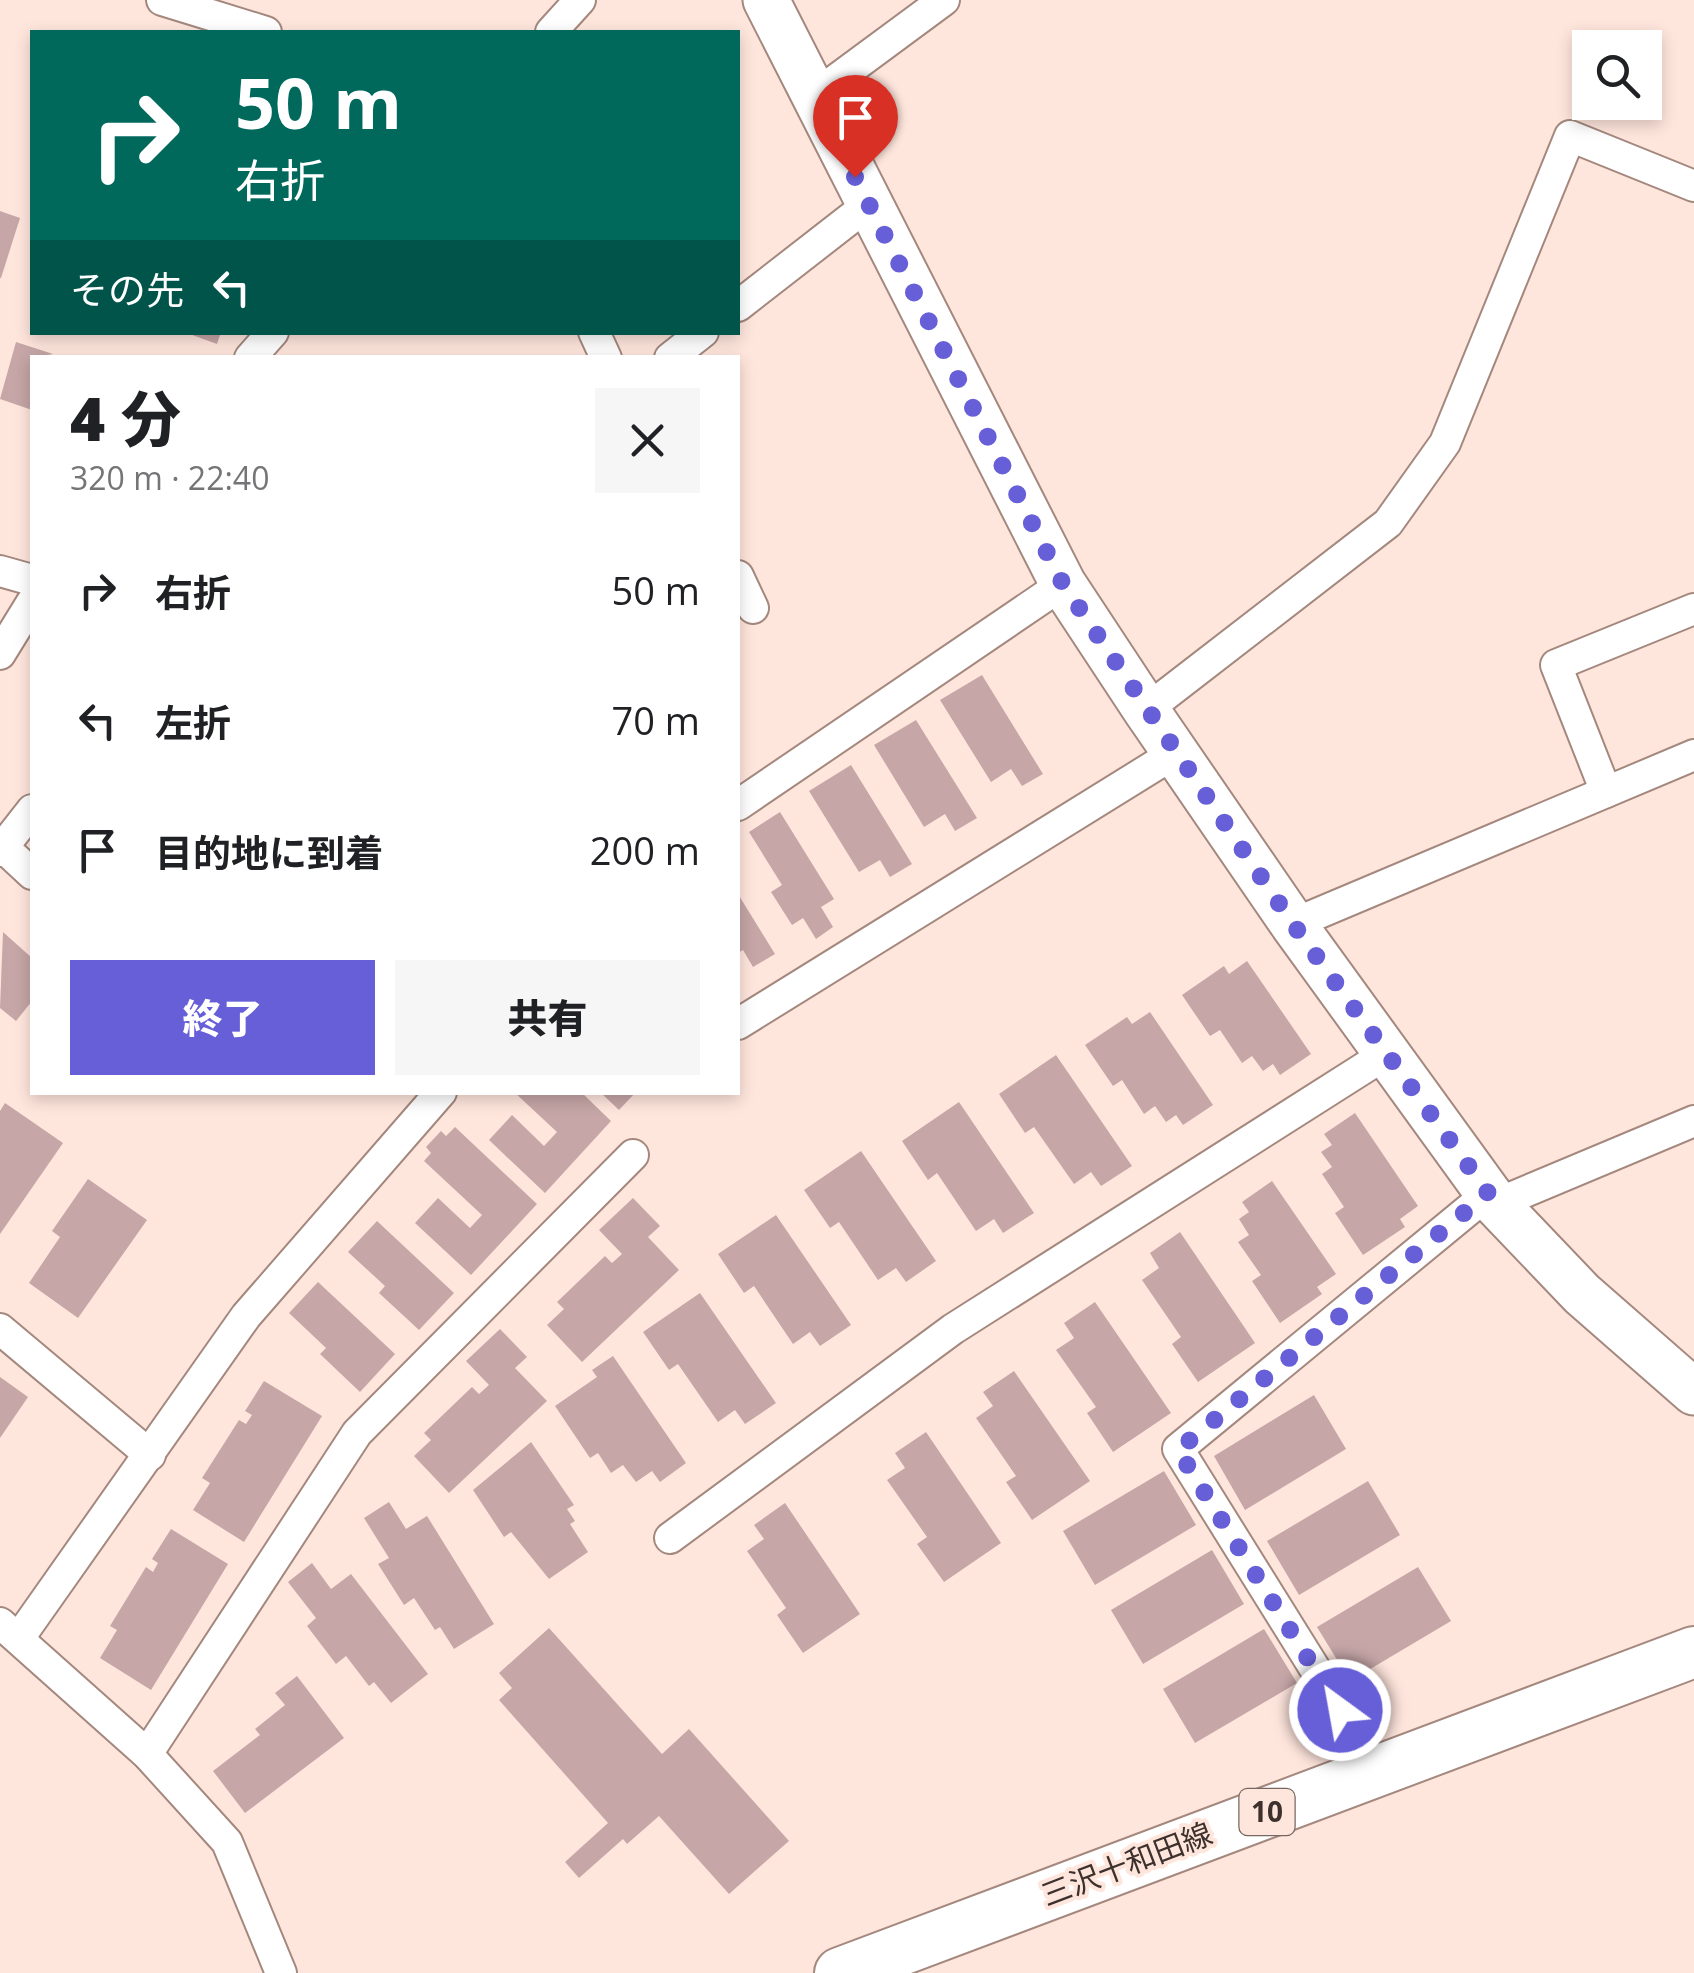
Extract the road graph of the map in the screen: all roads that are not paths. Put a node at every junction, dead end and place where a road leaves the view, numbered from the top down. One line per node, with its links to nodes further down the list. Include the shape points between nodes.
1 (162, 0): 5 (street)
2 (580, 0): 6 (street)
3 (766, 0): 7 (street)
4 (944, 0): 7 (street)
5 (260, 30)
6 (553, 30)
7 (814, 96): 9 (street)
8 (1694, 186): 23 (street, via 1570,136 1445,443 1388,523)
9 (869, 204): 10 (street); 18 (street)
10 (740, 304)
11 (270, 335): 13 (street)
12 (698, 335): 14 (street)
13 (253, 355)
14 (674, 355)
15 (0, 572): 16 (street)
16 (30, 580)
17 (740, 580): 20 (street)
18 (1063, 584): 23 (street); 27 (street)
19 (30, 605): 22 (street)
20 (754, 608)
21 (1694, 609): 26 (street, via 1556,666)
22 (0, 654)
23 (1146, 710): 24 (street)
24 (1175, 753): 31 (street); 32 (street)
25 (1694, 755): 26 (street)
26 (1606, 792): 31 (street)
27 (740, 804)
28 (30, 813): 29 (street)
29 (1, 849): 30 (street)
30 (30, 872)
31 (1293, 924): 33 (street)
32 (740, 1023)
33 (1386, 1054): 37 (street); 41 (street, via 953,1329)
34 (438, 1095): 40 (street, via 246,1316)
35 (1694, 1121): 37 (street)
36 (633, 1155): 45 (street, via 357,1433)
37 (1492, 1198): 39 (street, via 1582,1294); 44 (street, via 1178,1450)
38 (0, 1329): 40 (street)
39 (1694, 1392)
40 (150, 1455): 42 (street)
41 (670, 1538)
42 (10, 1631): 45 (street)
43 (1694, 1652): 47 (main road, 三沢十和田線 / 10)
44 (1340, 1710)
45 (147, 1754): 46 (street, via 227,1842)
46 (280, 1973)
47 (840, 1973)

